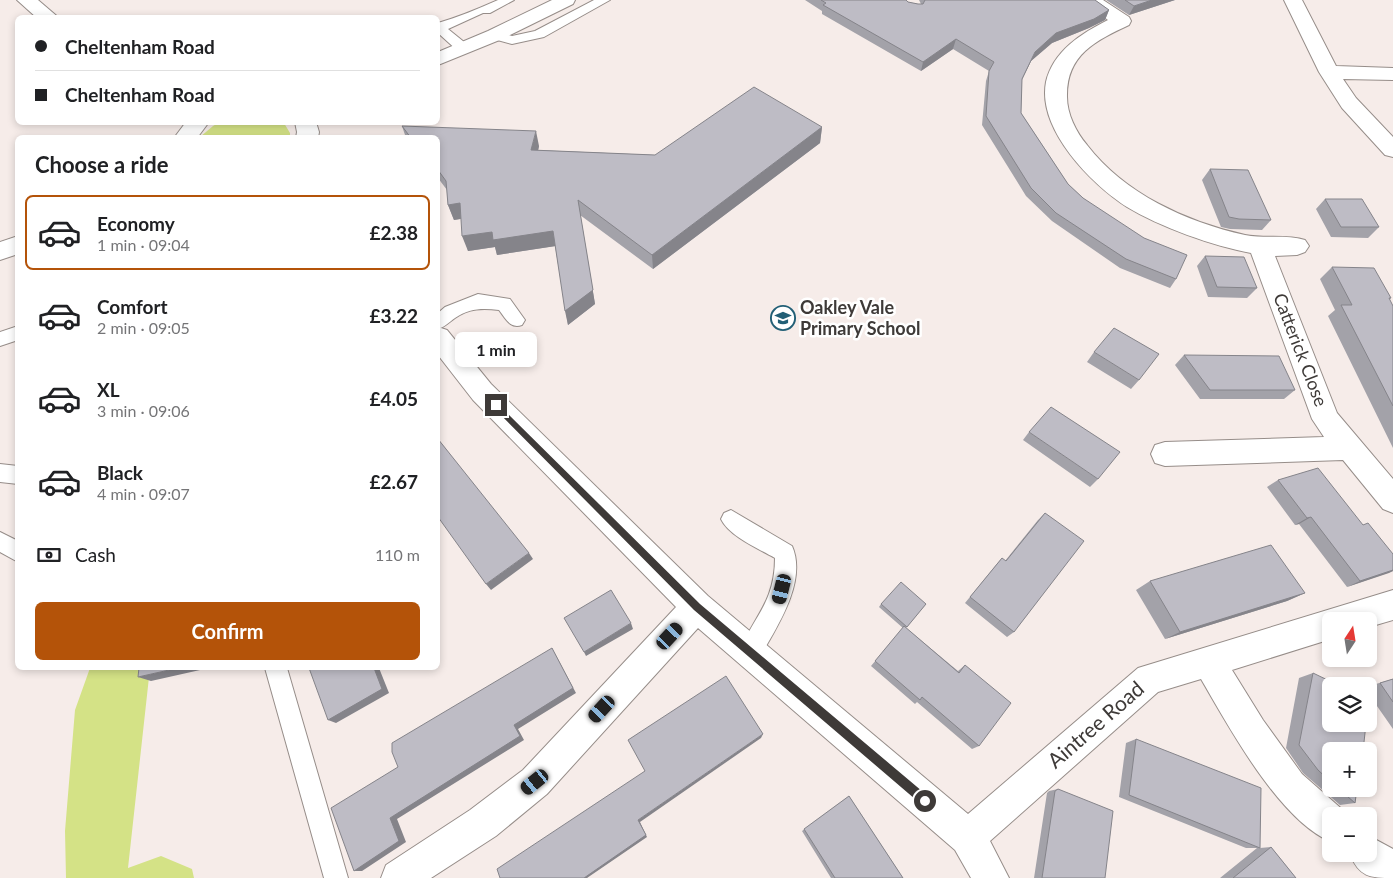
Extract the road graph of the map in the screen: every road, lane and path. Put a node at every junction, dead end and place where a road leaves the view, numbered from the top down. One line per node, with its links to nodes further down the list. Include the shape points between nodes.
1 (26, 0): 7 (street)
2 (508, 0): 8 (lane)
3 (566, 0): 10 (street)
4 (604, 0): 10 (lane, via 540,34 512,40)
5 (1091, 0): 17 (street, via 1122,21 1078,47 1064,63 1058,77 1059,114 1073,143 1103,176 1136,202 1177,222 1237,242)
6 (1293, 0): 13 (street)
7 (46, 15)
8 (440, 27)
9 (440, 30): 11 (lane)
10 (496, 35): 11 (street)
11 (464, 49): 12 (street)
12 (440, 58)
13 (1329, 72): 14 (street); 15 (street, via 1349,104)
14 (1393, 74)
15 (1393, 150)
16 (15, 246): 19 (street)
17 (1260, 246): 18 (street); 26 (street, Catterick Close, via 1326,419)
18 (1296, 246)
19 (0, 251)
20 (440, 320): 21 (lane, via 478,300 504,304)
21 (516, 320)
22 (15, 334): 23 (lane)
23 (0, 340)
24 (440, 344): 25 (street)
25 (447, 367): 35 (street, via 482,392)
26 (1351, 448): 27 (street); 30 (street, Catterick Close)
27 (1165, 454)
28 (0, 473): 29 (lane)
29 (15, 475)
30 (1393, 500)
31 (730, 519): 38 (lane, via 785,553 786,573 779,604)
32 (0, 541): 33 (lane)
33 (15, 551)
34 (1393, 605): 36 (street)
35 (697, 607): 38 (street); 46 (street, via 535,782 483,823)
36 (1369, 612)
37 (1322, 627): 39 (street, Aintree Road)
38 (750, 652): 42 (street)
39 (1208, 661): 41 (street, via 1251,732 1290,786); 42 (street, Aintree Road, via 1149,679)
40 (277, 670): 45 (lane)
41 (1322, 816)
42 (968, 837): 47 (street)
43 (1377, 860): 44 (street)
44 (1393, 871)
45 (336, 878)
46 (399, 878)
47 (991, 878)

